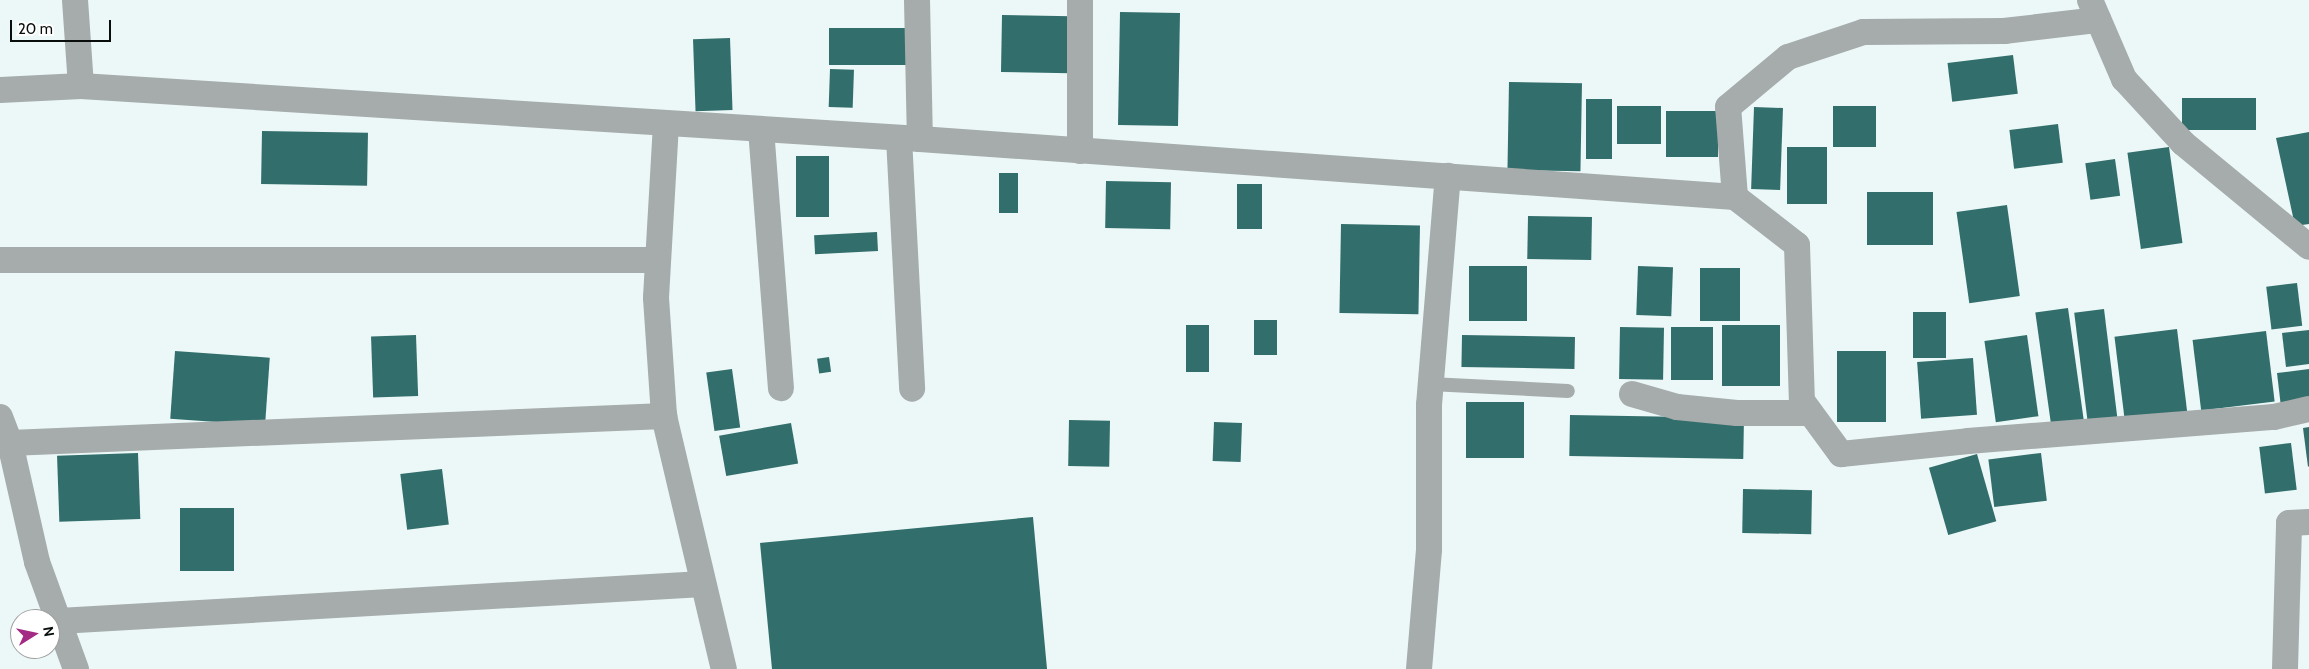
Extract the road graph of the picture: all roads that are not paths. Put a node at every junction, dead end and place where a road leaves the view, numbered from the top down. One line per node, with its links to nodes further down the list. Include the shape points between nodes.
1 (75, 0): 5 (street)
2 (917, 0): 9 (street)
3 (1080, 0): 10 (street)
4 (2094, 10): 12 (street, via 2004,31 1863,32 1788,56 1728,107); 13 (street, via 2124,79 2183,143)
5 (81, 86): 6 (street); 7 (street)
6 (0, 90)
7 (666, 124): 8 (street); 15 (street)
8 (761, 129): 9 (street); 17 (street)
9 (909, 139): 10 (street); 18 (street)
10 (1080, 151): 11 (street)
11 (1448, 176): 12 (street); 16 (street)
12 (1735, 197): 22 (street, via 1797,245 1802,401)
13 (2309, 247)
14 (0, 260): 15 (street)
15 (656, 260): 23 (street)
16 (1430, 384): 19 (lane); 33 (street, via 1429,549)
17 (781, 388)
18 (912, 389)
19 (1568, 391)
20 (1632, 394): 22 (street, via 1677,407 1737,414)
21 (2309, 409): 22 (street, via 2274,417 1841,454)
22 (1810, 413)
23 (664, 416): 25 (street); 27 (street)
24 (0, 417): 25 (street)
25 (10, 443): 28 (street, via 37,562)
26 (2309, 522): 34 (street, via 2289,523)
27 (702, 584): 29 (street); 32 (street)
28 (55, 609)
29 (60, 621)
30 (60, 624): 31 (street)
31 (76, 669)
32 (724, 669)
33 (1419, 669)
34 (2285, 669)

